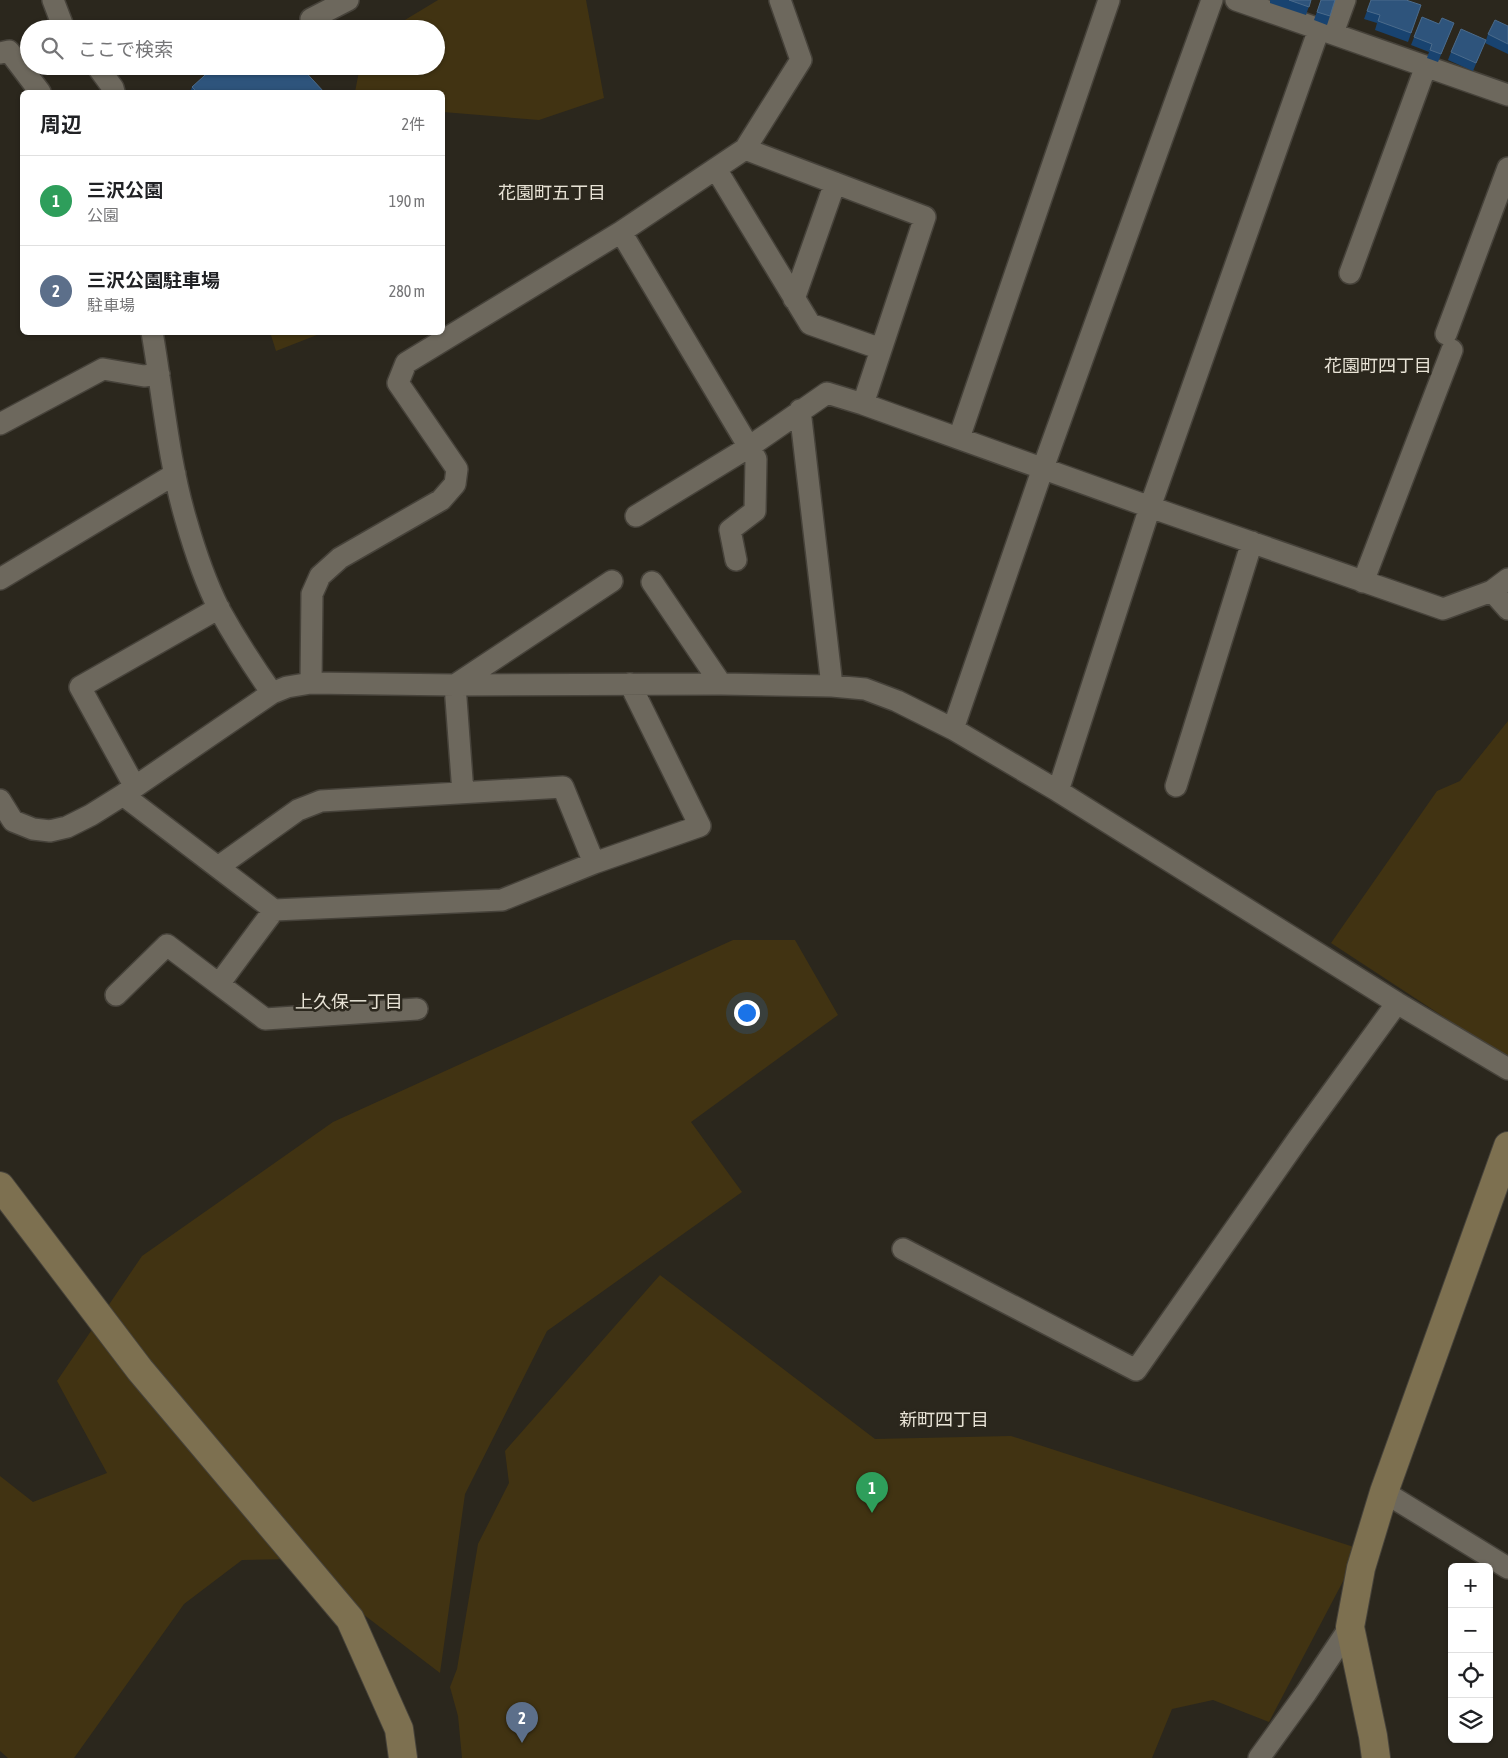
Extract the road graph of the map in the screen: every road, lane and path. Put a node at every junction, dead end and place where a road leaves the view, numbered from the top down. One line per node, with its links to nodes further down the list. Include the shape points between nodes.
1 (53, 0): 9 (street)
2 (348, 0): 8 (street)
3 (780, 0): 19 (street, via 801,60)
4 (1109, 0): 32 (street)
5 (1212, 0): 34 (street)
6 (1236, 0): 10 (street)
7 (1345, 0): 10 (street)
8 (311, 19)
9 (61, 20)
10 (1326, 31): 13 (street); 36 (street)
11 (0, 53): 12 (street, via 9,51)
12 (20, 66)
13 (1426, 66): 18 (street); 24 (street)
14 (27, 75): 16 (street)
15 (104, 75): 17 (street)
16 (38, 90)
17 (114, 90)
18 (1508, 95)
19 (745, 149): 21 (street); 22 (street)
20 (1508, 168): 43 (street)
21 (716, 169): 23 (street); 25 (street)
22 (835, 183): 25 (street); 27 (street, via 925,217)
23 (621, 232): 33 (street); 47 (street, via 406,363 398,383 457,469 455,484 441,500 340,558 320,576 312,594)
24 (1350, 273)
25 (794, 299): 27 (street, via 810,324)
26 (152, 335): 28 (street)
27 (881, 349): 29 (street)
28 (159, 374): 31 (street, via 144,376 103,369); 35 (street)
29 (863, 404): 30 (street, via 827,392); 32 (street)
30 (800, 410): 33 (street); 51 (street)
31 (0, 424)
32 (959, 438): 34 (street)
33 (749, 447): 37 (street); 39 (street, via 756,459 755,511 730,530)
34 (1043, 468): 36 (street); 53 (street)
35 (175, 474): 40 (street); 45 (street, via 198,557)
36 (1150, 507): 38 (street); 56 (street)
37 (636, 516)
38 (1252, 542): 43 (street); 54 (street)
39 (736, 560)
40 (0, 579)
41 (612, 581): 50 (street)
42 (652, 582): 49 (street)
43 (1363, 582): 44 (street, via 1443,609)
44 (1500, 585): 46 (street)
45 (219, 608): 52 (street); 55 (street, via 80,687)
46 (1508, 609)
47 (311, 683): 50 (street); 52 (street)
48 (630, 684): 49 (street); 50 (street); 60 (street, via 700,826)
49 (721, 684): 51 (street)
50 (456, 685): 57 (street)
51 (832, 686): 53 (street, via 865,689)
52 (272, 693): 55 (street)
53 (953, 729): 56 (street)
54 (1176, 786)
55 (129, 791): 59 (street, via 91,816 67,827 50,831); 61 (street)
56 (1058, 791): 65 (street)
57 (463, 793): 60 (street, via 563,787); 61 (street, via 321,801 298,810)
58 (0, 800): 59 (street)
59 (6, 825)
60 (594, 864): 62 (street, via 502,900)
61 (218, 867): 62 (street)
62 (274, 910): 63 (street)
63 (219, 984): 64 (street, via 167,945); 66 (street, via 265,1019)
64 (116, 994)
65 (1397, 1003): 67 (street); 70 (street, via 1136,1370)
66 (417, 1009)
67 (1508, 1068)
68 (1508, 1146): 71 (street)
69 (0, 1186): 74 (street, via 140,1370 350,1619 400,1729)
70 (903, 1250)
71 (1384, 1492): 72 (street); 73 (street, via 1361,1568)
72 (1508, 1568)
73 (1350, 1627): 75 (street); 76 (street)
74 (402, 1758)
75 (1259, 1758)
76 (1376, 1758)

